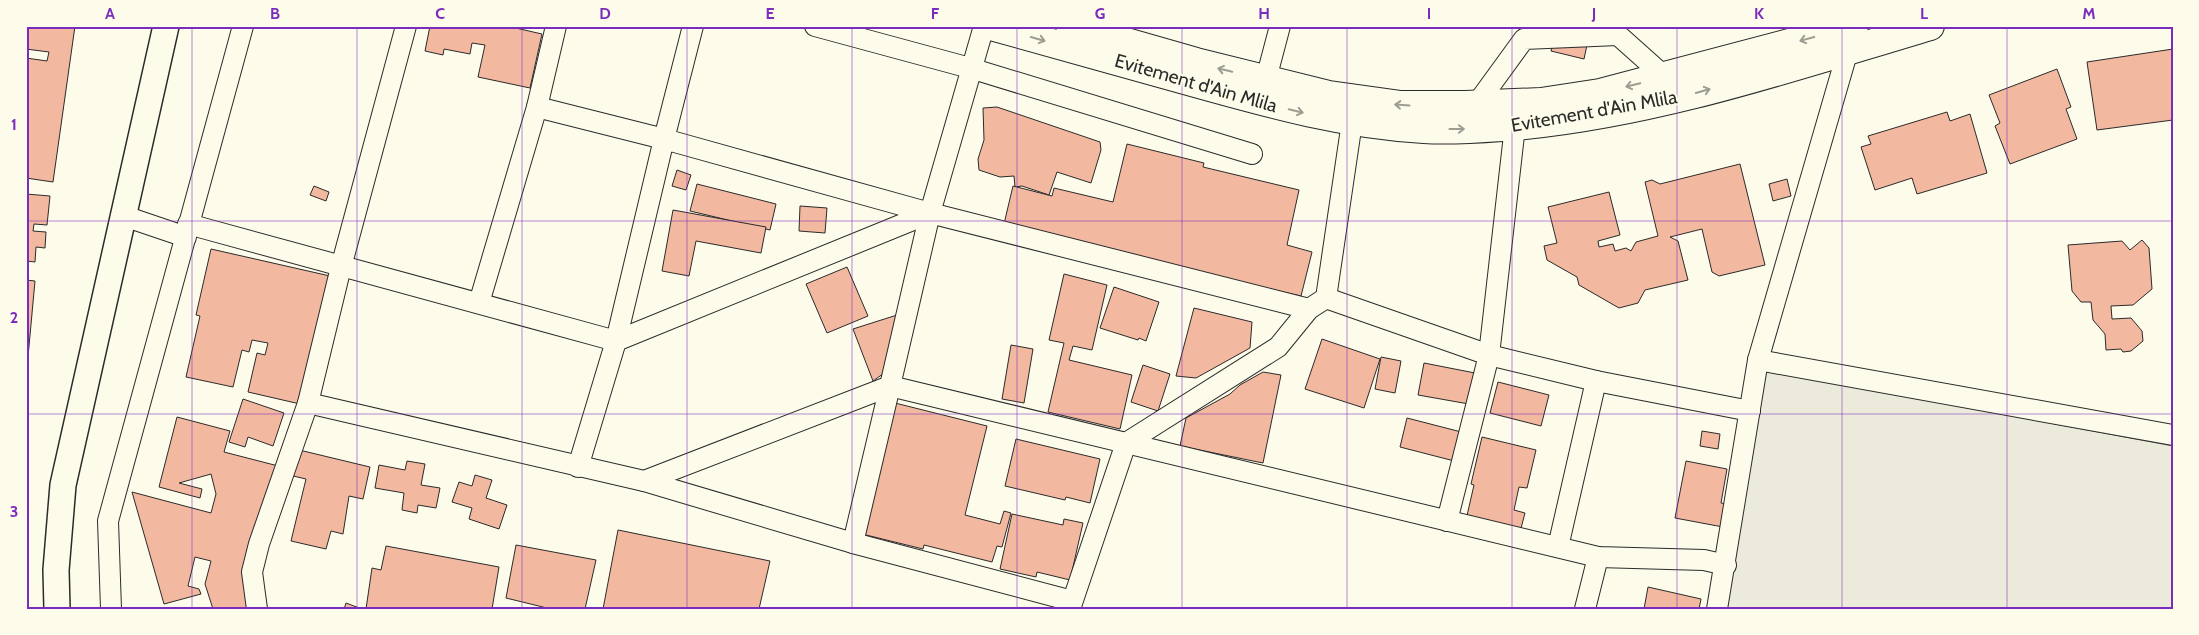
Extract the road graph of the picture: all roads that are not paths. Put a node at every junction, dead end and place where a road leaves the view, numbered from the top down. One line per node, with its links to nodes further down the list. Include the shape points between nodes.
1 (166, 26): 23 (main road)
2 (243, 26): 24 (street)
3 (406, 26): 25 (street)
4 (556, 26): 17 (street)
5 (693, 26): 20 (street)
6 (815, 26): 13 (street)
7 (984, 26): 13 (street)
8 (991, 26): 18 (highway, Evitement d'Ain Mlila, one-way to 18, via 1299,112)
9 (1070, 26): 15 (highway, Evitement d'Ain Mlila, one-way to 9)
10 (1280, 26): 15 (street)
11 (1930, 26): 12 (highway, Evitement d'Ain Mlila)
12 (1848, 35): 14 (highway, Evitement d'Ain Mlila, one-way to 14); 19 (highway, Evitement d'Ain Mlila, one-way to 12, via 1628,109 1694,94); 31 (street)
13 (970, 68): 21 (street); 22 (street)
14 (1665, 77): 16 (highway, Evitement d'Ain Mlila, one-way to 16, via 1600,93); 16 (street, via 1618,35 1524,39)
15 (1266, 79): 16 (highway, Evitement d'Ain Mlila, one-way to 15, via 1401,105 1328,95)
16 (1476, 105)
17 (537, 107): 20 (street); 27 (street)
18 (1352, 122): 19 (highway, Evitement d'Ain Mlila, one-way to 19, via 1426,129); 26 (street)
19 (1515, 126): 30 (street)
20 (664, 139): 22 (street); 29 (street)
21 (1252, 154)
22 (930, 213): 28 (street); 29 (street); 33 (street)
23 (124, 216): 24 (street); 46 (main road, via 63,484 56,570)
24 (187, 230): 25 (street); 47 (street, via 108,521)
25 (341, 267): 27 (street); 34 (street)
26 (1326, 298): 28 (street); 30 (street)
27 (479, 303): 29 (street)
28 (1309, 309): 37 (street, via 1278,347)
29 (616, 341): 38 (street)
30 (1488, 355): 32 (street); 40 (street)
31 (1758, 360): 35 (street); 36 (street)
32 (1596, 380): 35 (street); 42 (street)
33 (890, 386): 37 (street); 39 (street); 41 (street)
34 (308, 403): 38 (street); 48 (street, via 252,572)
35 (1750, 411): 44 (street)
36 (2173, 435)
37 (1126, 443): 40 (street); 45 (street)
38 (578, 468): 39 (street)
39 (644, 482): 41 (street)
40 (1447, 521): 42 (street)
41 (854, 543): 45 (street)
42 (1558, 546): 43 (street)
43 (1598, 557): 44 (street, via 1704,560); 49 (street)
44 (1726, 565): 50 (street)
45 (1071, 605)
46 (57, 609)
47 (111, 609)
48 (257, 609)
49 (1585, 609)
50 (1718, 609)

